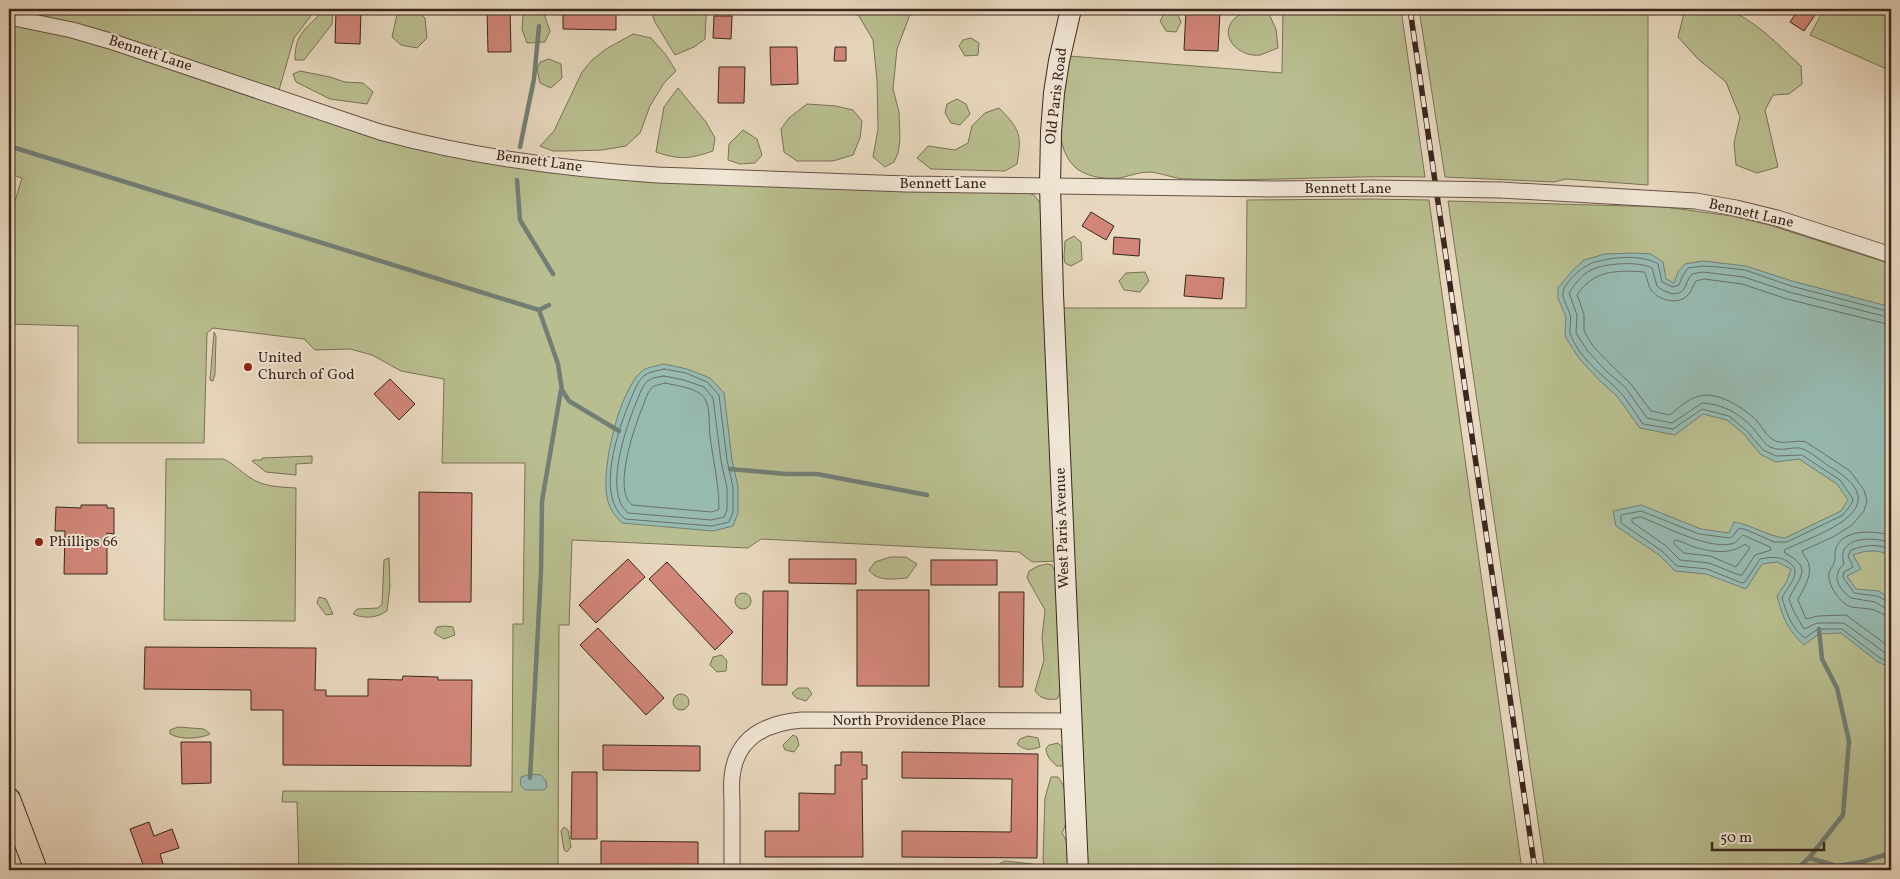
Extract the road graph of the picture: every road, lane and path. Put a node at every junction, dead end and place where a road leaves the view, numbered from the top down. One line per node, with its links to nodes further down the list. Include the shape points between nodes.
1 (1072, 9): 3 (main road, Old Paris Road, via 1054,93)
2 (9, 17): 3 (street, Bennett Lane, via 110,41 380,132 517,161 657,175 906,184)
3 (1050, 185): 4 (street, Bennett Lane, bridge, via 1501,190 1696,201 1777,218); 5 (main road, West Paris Avenue)
4 (1891, 255)
5 (1072, 721): 8 (street, North Providence Place, via 802,720 773,724 751,738 736,759 732,777); 9 (main road, West Paris Avenue)
6 (9, 799): 7 (main road)
7 (36, 870)
8 (732, 870)
9 (1078, 870)

